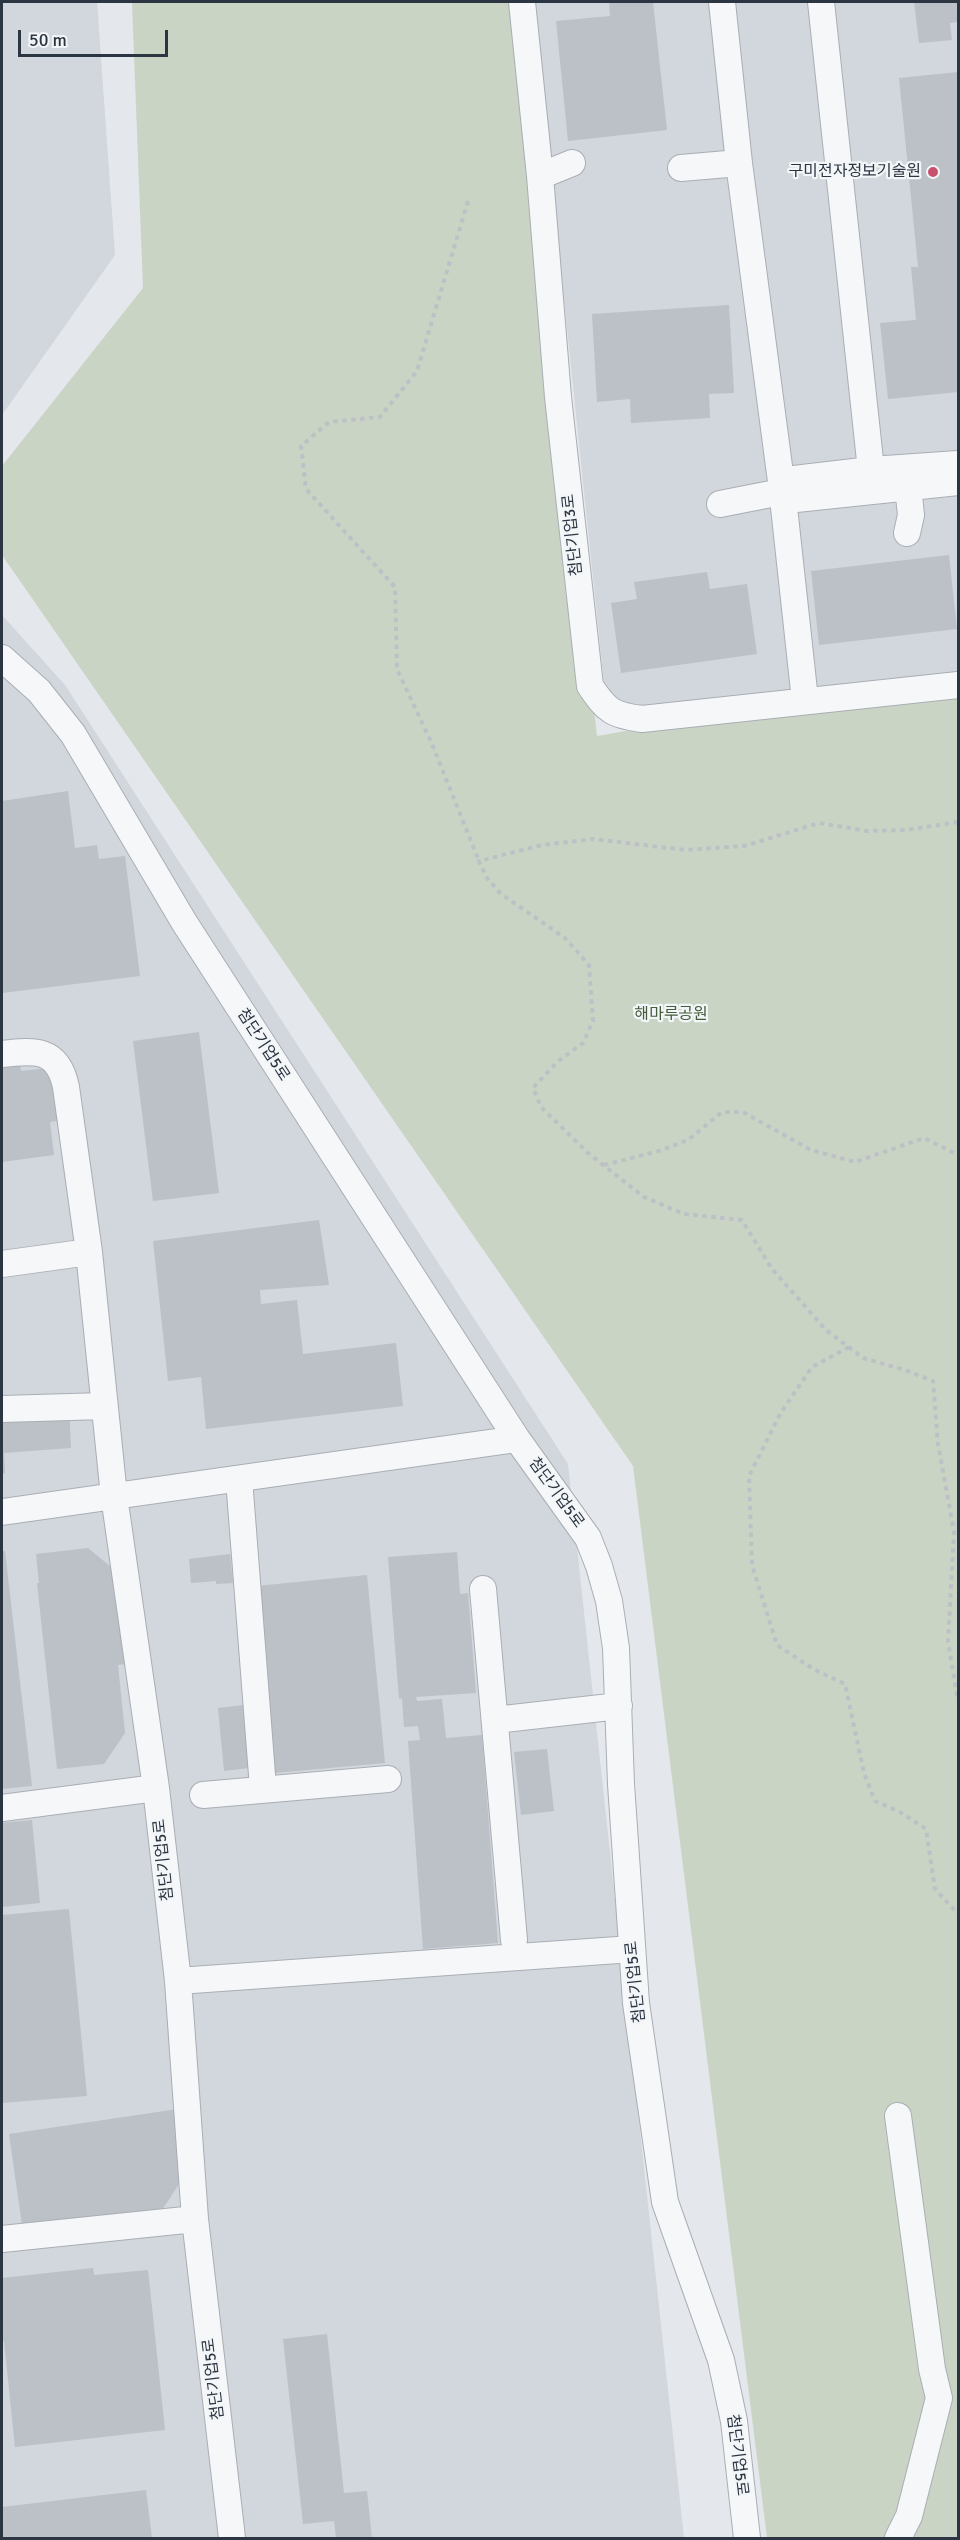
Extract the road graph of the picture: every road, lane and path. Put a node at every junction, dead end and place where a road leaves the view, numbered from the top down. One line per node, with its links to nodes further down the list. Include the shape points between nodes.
1 (522, 2): 7 (street, 첨단기업3로)
2 (722, 2): 5 (street)
3 (821, 2): 10 (street)
4 (572, 163): 7 (street)
5 (739, 163): 6 (street); 13 (street)
6 (681, 168)
7 (540, 176): 18 (street, 첨단기업3로, via 558,397 590,686 605,708 620,716 642,719)
8 (468, 201): 20 (path, via 417,371 380,417 329,422 301,446 306,489 395,587 397,669)
9 (958, 464): 10 (street)
10 (871, 470): 13 (street, via 794,479)
11 (958, 482): 12 (street)
12 (908, 487): 13 (street, via 796,499); 15 (street, via 911,515)
13 (781, 490): 14 (street); 18 (street)
14 (720, 504)
15 (907, 534)
16 (2, 658): 29 (street, 첨단기업5로, via 39,691 73,734 184,922)
17 (958, 685): 18 (street, 첨단기업3로)
18 (805, 700)
19 (958, 822): 20 (path, via 867,831 819,822 744,846 685,850 592,839 542,845)
20 (479, 861): 23 (path, via 501,894 565,938 589,965 593,1021 583,1043 533,1088 541,1107)
21 (2, 1054): 24 (street, 첨단기업5로, via 40,1052 60,1068 66,1087)
22 (958, 1155): 23 (path, via 924,1138 855,1162 811,1150 743,1112 722,1112 688,1140)
23 (603, 1165): 26 (path, via 644,1197 684,1214 742,1220 772,1269 826,1330)
24 (88, 1252): 25 (street); 27 (street, 첨단기업5로)
25 (2, 1264)
26 (849, 1347): 34 (path, via 863,1358 933,1381 938,1444 954,1532 948,1642); 42 (path, via 812,1367 780,1414 748,1476 752,1565 777,1645 845,1684 864,1773 875,1801 926,1829 935,1889)
27 (104, 1406): 28 (street); 31 (street, 첨단기업5로)
28 (2, 1410)
29 (517, 1439): 30 (street); 35 (street, 첨단기업5로, via 588,1538 599,1566 615,1636)
30 (239, 1479): 31 (street); 39 (street)
31 (114, 1496): 32 (street); 38 (street, 첨단기업5로)
32 (2, 1512)
33 (483, 1589): 36 (street)
34 (958, 1701)
35 (620, 1706): 36 (street); 44 (street, 첨단기업5로)
36 (495, 1720): 43 (street)
37 (388, 1779): 39 (street)
38 (156, 1788): 41 (street); 45 (street, 첨단기업5로)
39 (263, 1788): 40 (street)
40 (203, 1795)
41 (2, 1808)
42 (958, 1914)
43 (514, 1940)
44 (632, 1949): 45 (street); 50 (street, 첨단기업5로, via 636,2003 665,2202 721,2360 734,2421)
45 (178, 1982): 47 (street, 첨단기업5로)
46 (898, 2116): 51 (street, via 939,2398 909,2516)
47 (195, 2219): 48 (street); 49 (street, 첨단기업5로)
48 (2, 2239)
49 (232, 2538)
50 (747, 2538)
51 (898, 2538)

